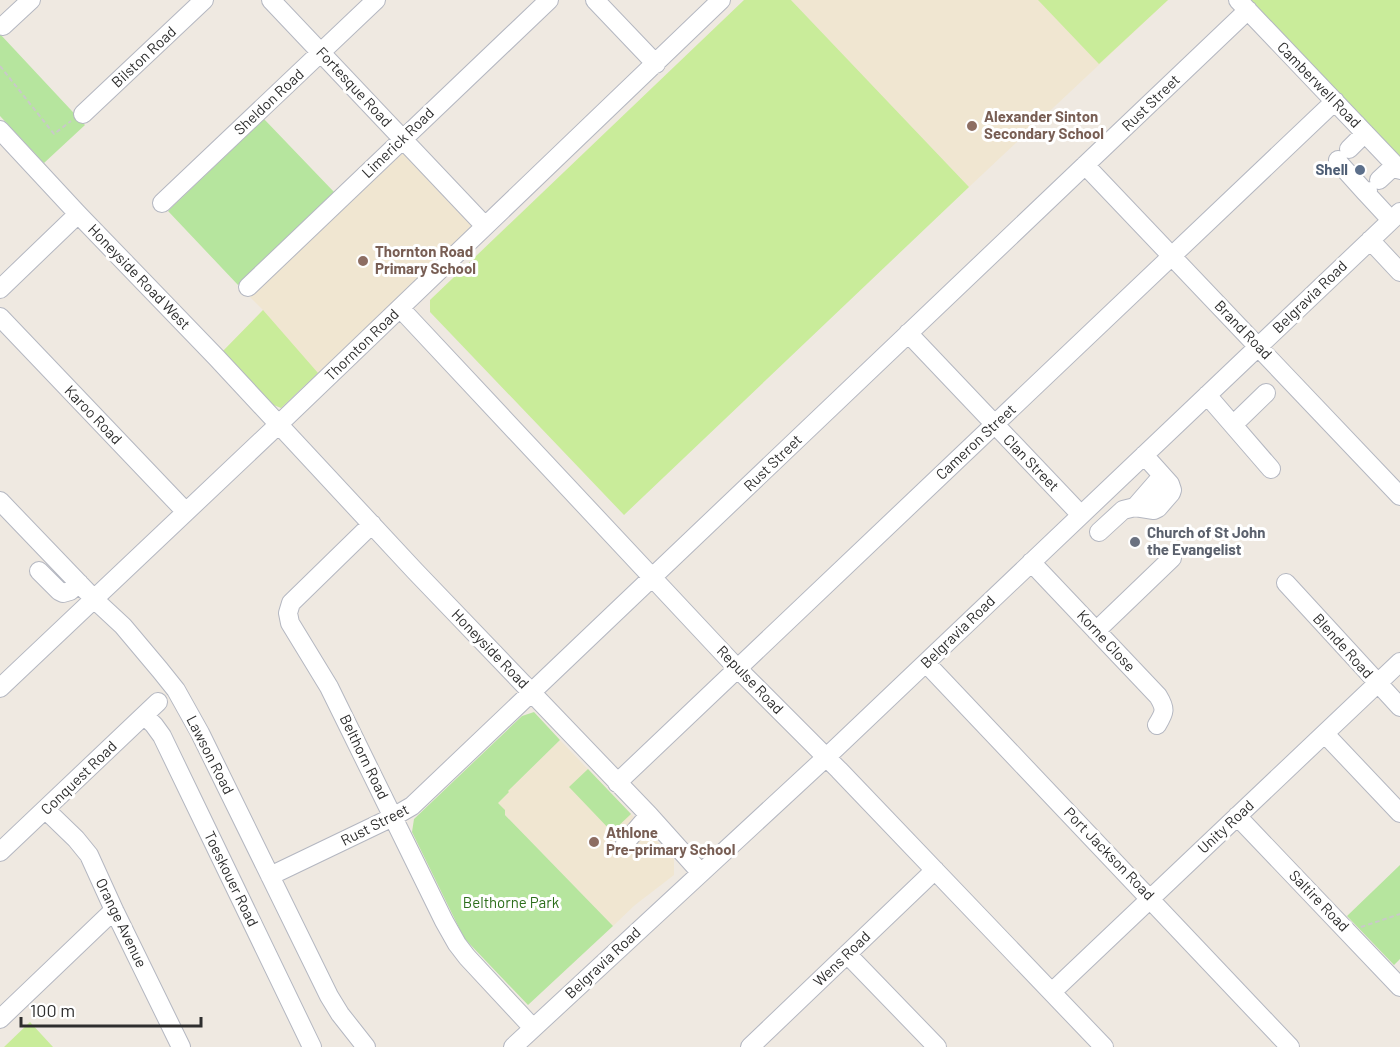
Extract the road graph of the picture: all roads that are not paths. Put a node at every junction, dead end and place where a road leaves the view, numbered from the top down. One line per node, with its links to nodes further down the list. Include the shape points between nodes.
1 (31, 0): 9 (street)
2 (204, 0): 13 (street, Bilston Road)
3 (271, 0): 10 (street, Fortesque Road)
4 (376, 0): 10 (street, Sheldon Road)
5 (549, 0): 16 (street, Limerick Road)
6 (595, 0): 11 (street)
7 (721, 0): 11 (street, Thornton Road)
8 (1243, 5): 12 (street, Camberwell Road); 17 (street, Rust Street)
9 (3, 26)
10 (322, 52): 16 (street, Fortesque Road); 20 (street, Sheldon Road)
11 (656, 64): 23 (street, Thornton Road)
12 (1335, 101): 15 (street, Camberwell Road); 25 (street, Cameron Street)
13 (83, 114)
14 (0, 130): 21 (street, Honeyside Road West)
15 (1365, 133): 18 (street, Camberwell Road); 19 (street, via 1339,163)
16 (403, 139): 23 (street, Fortesque Road); 27 (street, Limerick Road)
17 (1085, 165): 25 (street, Brand Road); 31 (street, Rust Street)
18 (1398, 167): 19 (street)
19 (1371, 188): 22 (street)
20 (162, 203)
21 (78, 214): 28 (street); 35 (street, Honeyside Road West)
22 (1396, 216): 24 (street, Belgravia Road)
23 (485, 226): 29 (street, Thornton Road)
24 (1370, 240): 26 (street); 32 (street, Belgravia Road)
25 (1172, 256): 32 (street, Brand Road); 36 (street, Cameron Street)
26 (1400, 272)
27 (248, 287)
28 (0, 288)
29 (400, 308): 35 (street, Thornton Road); 49 (street, Repulse Road)
30 (0, 317): 42 (street, Karoo Road)
31 (908, 333): 36 (street, Clan Street); 49 (street, Rust Street)
32 (1258, 346): 34 (street, Belgravia Road); 40 (street, Brand Road)
33 (1266, 393): 37 (street)
34 (1207, 395): 37 (street); 38 (street, Belgravia Road)
35 (279, 424): 42 (street, Thornton Road); 44 (street, Honeyside Road)
36 (994, 424): 43 (street, Clan Street); 56 (street, Cameron Street)
37 (1233, 425): 39 (street)
38 (1144, 455): 43 (street, Belgravia Road); 45 (street, via 1162,476 1136,507 1118,512)
39 (1271, 469)
40 (1400, 496)
41 (0, 501): 50 (street, Lawson Road)
42 (186, 512): 52 (street, Thornton Road)
43 (1081, 515): 47 (street, Belgravia Road)
44 (372, 524): 59 (street, Honeyside Road); 71 (street, Belthorn Road, via 298,595 288,613)
45 (1099, 532)
46 (1173, 558): 53 (street)
47 (1031, 562): 53 (street, Korne Close); 55 (street, Belgravia Road)
48 (39, 571): 50 (street, via 63,593)
49 (653, 577): 56 (street, Repulse Road); 59 (street, Rust Street)
50 (79, 583): 52 (street, Lawson Road)
51 (1286, 583): 57 (street, Blende Road)
52 (95, 600): 58 (street, Thornton Road); 76 (street, Lawson Road, via 123,626 176,690)
53 (1096, 631): 63 (street, Korne Close, via 1158,696 1164,710)
54 (1400, 662): 57 (street, Unity Road)
55 (926, 663): 65 (street, Belgravia Road); 77 (street, Port Jackson Road)
56 (737, 668): 65 (street, Repulse Road); 66 (street, Cameron Street)
57 (1378, 684): 61 (street, Blende Road); 64 (street, Unity Road)
58 (0, 688)
59 (532, 693): 66 (street, Honeyside Road); 71 (street, Rust Street, via 418,801)
60 (158, 702): 62 (street, Conquest Road)
61 (1400, 708)
62 (144, 716): 67 (street, Conquest Road); 85 (street, Toeskouer Road, via 162,736)
63 (1157, 725)
64 (1325, 734): 68 (street); 70 (street, Unity Road)
65 (826, 757): 74 (street, Repulse Road); 75 (street, Belgravia Road)
66 (617, 783): 69 (street, Honeyside Road)
67 (46, 810): 73 (street, Conquest Road); 78 (street, Orange Avenue, via 88,855)
68 (1400, 813)
69 (649, 815): 72 (street); 75 (street, Honeyside Road)
70 (1237, 816): 77 (street, Unity Road); 80 (street, Saltire Road)
71 (393, 817): 76 (street, Rust Street); 83 (street, Belthorn Road, via 457,944)
72 (625, 843)
73 (0, 852)
74 (935, 870): 79 (street, Wens Road); 81 (street, Repulse Road)
75 (701, 873): 83 (street, Belgravia Road)
76 (270, 876): 86 (street, Lawson Road, via 329,996)
77 (1150, 898): 81 (street, Unity Road); 91 (street, Port Jackson Road)
78 (114, 910): 82 (street); 84 (street, Orange Avenue)
79 (847, 954): 88 (street, Wens Road); 89 (street)
80 (1400, 987)
81 (1052, 992): 90 (street, Repulse Road)
82 (0, 1019)
83 (533, 1028): 87 (street, Belgravia Road)
84 (181, 1047)
85 (312, 1047)
86 (366, 1047)
87 (513, 1047)
88 (750, 1047)
89 (937, 1047)
90 (1104, 1047)
91 (1290, 1047)

